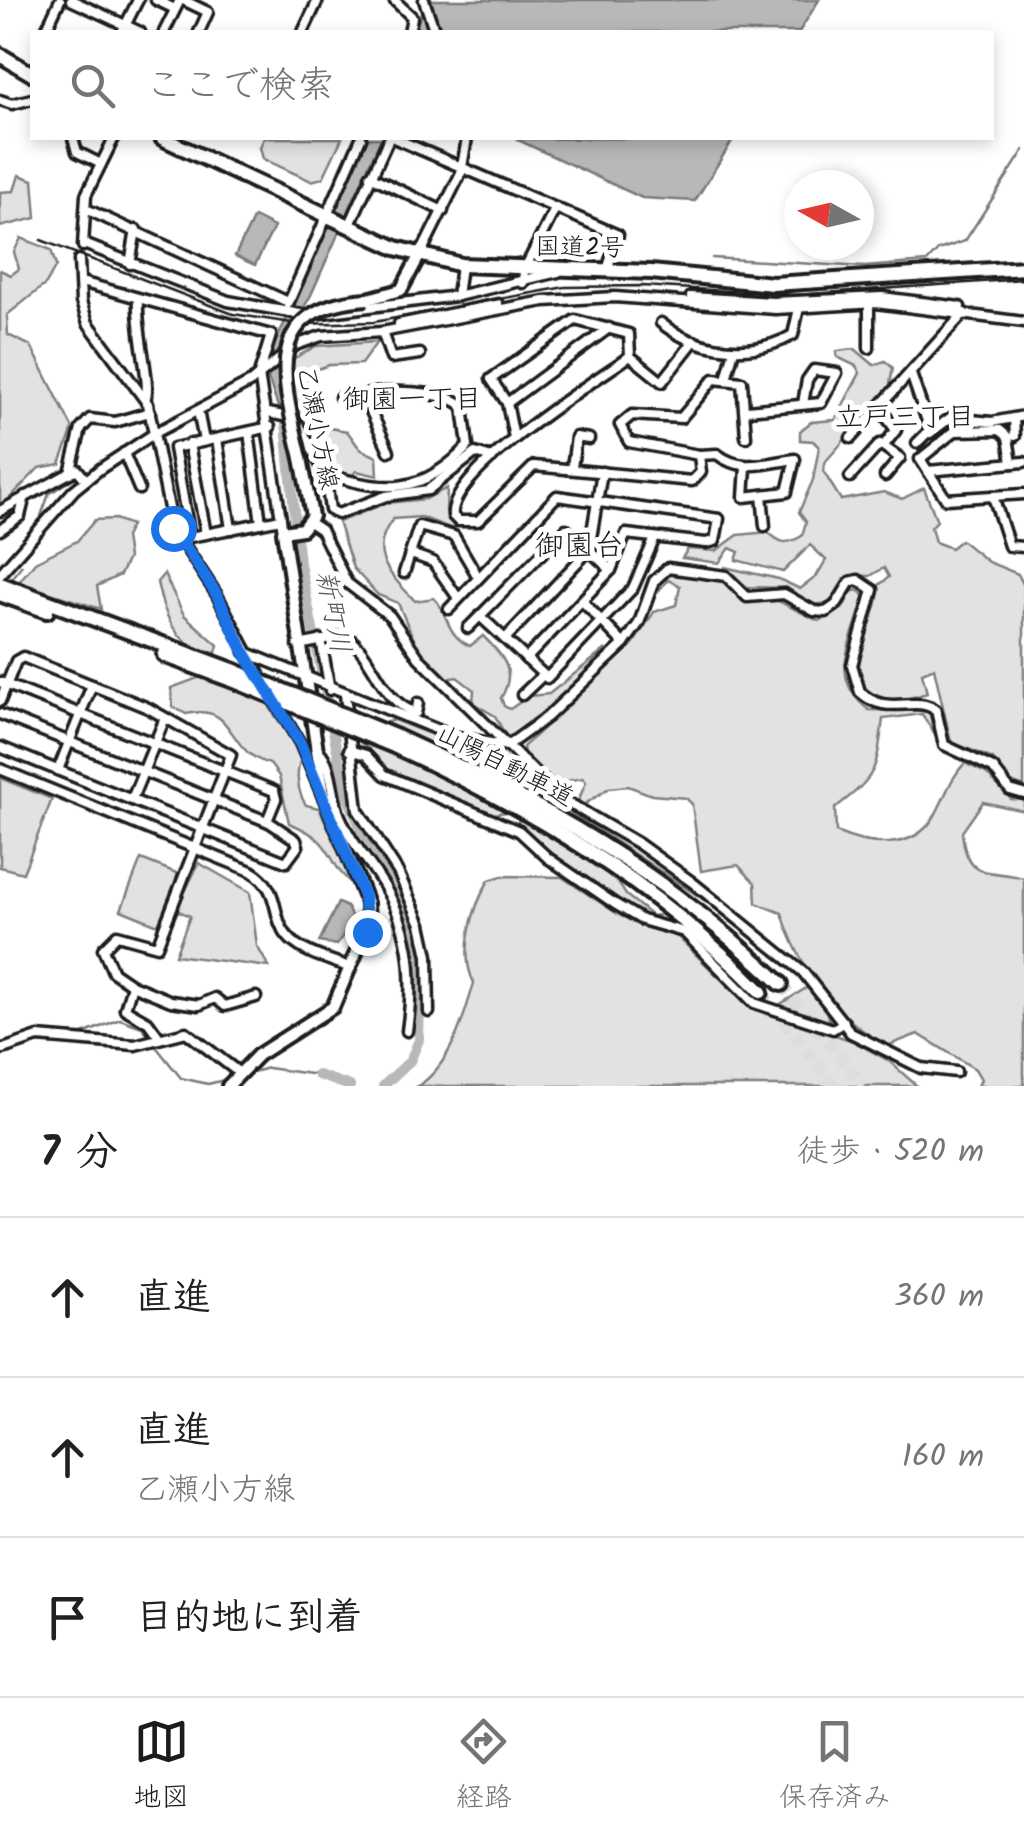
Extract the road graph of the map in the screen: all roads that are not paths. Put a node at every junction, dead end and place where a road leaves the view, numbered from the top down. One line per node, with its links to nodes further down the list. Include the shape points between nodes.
1 (60, 0): 10 (street)
2 (71, 0): 9 (street)
3 (138, 0): 9 (street)
4 (156, 0): 8 (street)
5 (318, 0): 13 (street)
6 (394, 0): 14 (street, via 412,17)
7 (424, 0): 15 (street)
8 (179, 3): 11 (street); 12 (street, via 208,12)
9 (124, 29)
10 (46, 30)
11 (165, 30)
12 (200, 30)
13 (304, 30)
14 (409, 30)
15 (434, 30)
16 (0, 51): 17 (highway); 18 (highway)
17 (30, 65)
18 (30, 73)
19 (0, 100): 20 (street)
20 (30, 100)
21 (74, 140): 29 (street, via 77,152)
22 (113, 140): 29 (street)
23 (166, 140): 35 (highway, 国道2号)
24 (182, 140): 35 (highway, 国道2号)
25 (360, 140): 35 (street)
26 (391, 140): 31 (street)
27 (397, 140): 30 (street)
28 (467, 140): 30 (street)
29 (101, 164): 32 (street)
30 (463, 168): 33 (street); 34 (street)
31 (370, 176): 33 (street); 36 (street)
32 (86, 209): 37 (street); 40 (street, via 83,246)
33 (443, 211): 38 (street)
34 (554, 211): 41 (street, via 618,236); 44 (street)
35 (329, 213): 36 (highway, 国道2号); 48 (street)
36 (349, 221): 38 (highway, 国道2号)
37 (136, 230): 40 (street); 48 (street)
38 (422, 253): 42 (highway, 国道2号); 44 (highway, 国道2号); 116 (main road, 乙瀬小方線, bridge, via 402,290 322,308 299,325 286,346 283,382 312,509)
39 (79, 260): 45 (street)
40 (130, 264): 52 (street, via 228,301)
41 (608, 264): 43 (highway, 国道2号, via 842,276); 44 (highway, 国道2号)
42 (461, 265): 44 (highway, 国道2号); 46 (street)
43 (1024, 265): 44 (highway, 国道2号, via 772,284 651,272)
44 (525, 272): 46 (street)
45 (81, 282): 47 (street); 66 (street, via 88,323)
46 (457, 296): 52 (street)
47 (138, 301): 62 (street, via 271,334); 66 (street)
48 (288, 302): 52 (street)
49 (869, 303): 50 (street); 51 (street); 58 (street)
50 (800, 308): 56 (street, via 577,298); 59 (street, via 794,335)
51 (962, 310): 53 (street); 62 (street, via 882,297 773,302 565,294 382,327 315,332 293,341); 63 (street)
52 (286, 313)
53 (1024, 322)
54 (662, 323): 57 (street)
55 (609, 328): 61 (street, via 629,334); 68 (street); 68 (street, via 575,320 491,378)
56 (382, 332): 60 (street, via 390,358); 62 (street, via 321,336)
57 (694, 341): 59 (street); 61 (street, via 662,382)
58 (869, 348)
59 (734, 350): 64 (street)
60 (420, 354)
61 (630, 356): 84 (street)
62 (263, 370): 72 (street); 74 (street); 79 (street)
63 (912, 374): 70 (street); 80 (street)
64 (726, 379): 71 (street, via 742,382); 93 (street, via 709,383 682,418 632,415 620,425 629,442)
65 (364, 396): 67 (street); 91 (street); 102 (street, via 380,390 454,396 463,407 468,446 430,480 411,486)
66 (146, 397): 73 (street)
67 (340, 397)
68 (507, 403): 84 (street)
69 (803, 404): 69 (street, via 826,401 838,373 814,370); 71 (street)
70 (879, 407): 85 (street); 89 (street, via 896,430)
71 (747, 410): 82 (street)
72 (198, 411): 79 (street); 87 (street)
73 (150, 412): 79 (street); 101 (street, via 116,422 90,419)
74 (270, 413): 77 (street); 102 (street, via 299,424)
75 (1024, 416): 76 (street)
76 (1014, 418): 80 (street, via 950,418); 81 (street)
77 (270, 427): 78 (street); 114 (street)
78 (249, 432): 83 (street); 115 (street)
79 (155, 433): 92 (street); 143 (street, via 173,528)
80 (930, 433): 90 (street)
81 (1015, 436)
82 (746, 437)
83 (217, 438): 87 (street); 118 (street)
84 (514, 438): 94 (street)
85 (851, 438)
86 (589, 439): 98 (street, via 576,437)
87 (204, 441): 88 (street)
88 (189, 444): 121 (street); 121 (street, via 174,448 190,538)
89 (885, 444): 103 (street, via 900,458); 104 (street)
90 (918, 444)
91 (389, 451)
92 (124, 452): 105 (street); 106 (street)
93 (699, 455): 97 (street, via 717,454); 100 (street, via 702,472 692,481)
94 (492, 458): 98 (street, via 454,500 458,522 478,521 534,466); 102 (street, via 475,452 428,490 386,496 344,514 330,510)
95 (1024, 462): 96 (street)
96 (1012, 463): 99 (street); 99 (street, via 1005,432 955,432 923,453)
97 (746, 467): 108 (street, via 744,497); 108 (street, via 795,459 786,492)
98 (572, 468): 100 (street)
99 (928, 471): 110 (street, via 946,499)
100 (602, 472): 111 (street)
101 (70, 473): 105 (street, via 81,471); 109 (street)
102 (325, 473)
103 (885, 476)
104 (850, 477)
105 (86, 480): 128 (street)
106 (140, 489)
107 (1024, 494): 110 (street); 112 (street)
108 (762, 495): 117 (street)
109 (25, 496): 113 (street); 119 (street, via 20,516)
110 (993, 496): 123 (street, via 1009,546)
111 (599, 502): 122 (street, via 718,519 715,541); 124 (street); 129 (street, via 557,496)
112 (1024, 505)
113 (0, 512)
114 (281, 519): 115 (street); 120 (street)
115 (261, 523): 118 (street)
116 (306, 525): 120 (main road); 162 (street, via 320,530 347,583 390,616 419,658)
117 (765, 526)
118 (231, 529): 121 (street)
119 (0, 530)
120 (285, 531): 142 (main road)
121 (206, 534)
122 (656, 538): 126 (street, via 626,534); 137 (street, via 643,574)
123 (1024, 547)
124 (589, 550): 126 (street); 136 (street, via 566,528); 140 (street)
125 (410, 554): 127 (street); 129 (street, via 419,526 454,536); 133 (street, via 434,562)
126 (611, 570): 134 (street)
127 (404, 573)
128 (0, 574)
129 (478, 577): 133 (street)
130 (0, 584): 132 (highway)
131 (0, 594): 132 (highway)
132 (17, 595): 144 (highway)
133 (458, 598): 135 (street)
134 (582, 601): 137 (street); 145 (street)
135 (449, 608)
136 (480, 617): 138 (street); 140 (street)
137 (602, 620): 141 (street); 146 (street)
138 (468, 628)
139 (320, 640): 142 (street); 150 (street); 154 (street, via 350,638 398,707 416,712)
140 (505, 640): 145 (street)
141 (624, 644): 162 (street); 171 (street, via 660,571 668,568 718,573 747,597 784,594 826,612 850,582 867,584 872,604 852,665 860,692 885,706 929,704 944,744 992,768 1010,790)
142 (300, 645): 147 (main road)
143 (244, 652): 147 (street); 174 (street)
144 (174, 653): 158 (highway, 山陽自動車道, bridge); 158 (highway, 山陽自動車道, bridge, via 192,666)
145 (526, 660): 146 (street)
146 (542, 676): 152 (street)
147 (308, 678): 150 (street); 164 (main road)
148 (4, 682): 149 (street, via 23,657); 153 (street); 155 (street)
149 (92, 686): 155 (street); 157 (street)
150 (330, 689): 151 (street)
151 (345, 694): 162 (street, via 453,736); 163 (street)
152 (522, 695)
153 (0, 700)
154 (418, 704)
155 (81, 713): 159 (street); 160 (street)
156 (0, 714): 159 (street)
157 (166, 718): 160 (street); 169 (street, via 230,754)
158 (395, 741): 182 (highway, 山陽自動車道, via 570,824 648,871); 184 (highway, 山陽自動車道, via 594,850 667,904)
159 (70, 742): 167 (street); 168 (street)
160 (155, 743): 168 (street); 169 (street)
161 (0, 746): 167 (street)
162 (507, 746): 165 (street)
163 (349, 750): 177 (street, via 366,755 386,775); 186 (street, via 361,819 398,872 421,924)
164 (319, 751): 174 (main road); 189 (street, via 341,819 382,882 408,942 413,982)
165 (525, 764): 170 (street); 188 (street, via 562,800 706,893 803,972)
166 (0, 769): 179 (street)
167 (58, 770): 172 (street)
168 (143, 771): 172 (street); 173 (street)
169 (228, 772): 173 (street); 176 (street, via 275,792)
170 (520, 787)
171 (1024, 794)
172 (132, 800): 178 (street)
173 (216, 800): 176 (street); 178 (street)
174 (326, 800): 181 (main road, via 368,910)
175 (516, 812): 177 (street)
176 (267, 821): 178 (street, via 297,841 290,862)
177 (513, 828): 188 (street, via 615,904 684,932 754,1003 832,1029)
178 (204, 829): 179 (street)
179 (196, 849): 180 (street, via 258,876 271,889 287,936); 183 (street, via 156,947 117,935 103,947 113,972)
180 (333, 960): 181 (street); 187 (street, via 342,980)
181 (352, 968): 187 (main road, via 338,1001)
182 (782, 984)
183 (132, 985): 185 (street, via 198,1005); 190 (street, via 125,1009)
184 (760, 992)
185 (256, 997)
186 (429, 1012)
187 (320, 1018): 192 (main road)
188 (844, 1022): 193 (street, via 889,1056 930,1071)
189 (407, 1031)
190 (158, 1037): 191 (street, via 135,1045 38,1037); 192 (street, via 191,1034)
191 (0, 1050)
192 (238, 1072): 194 (main road)
193 (956, 1072)
194 (228, 1086)

